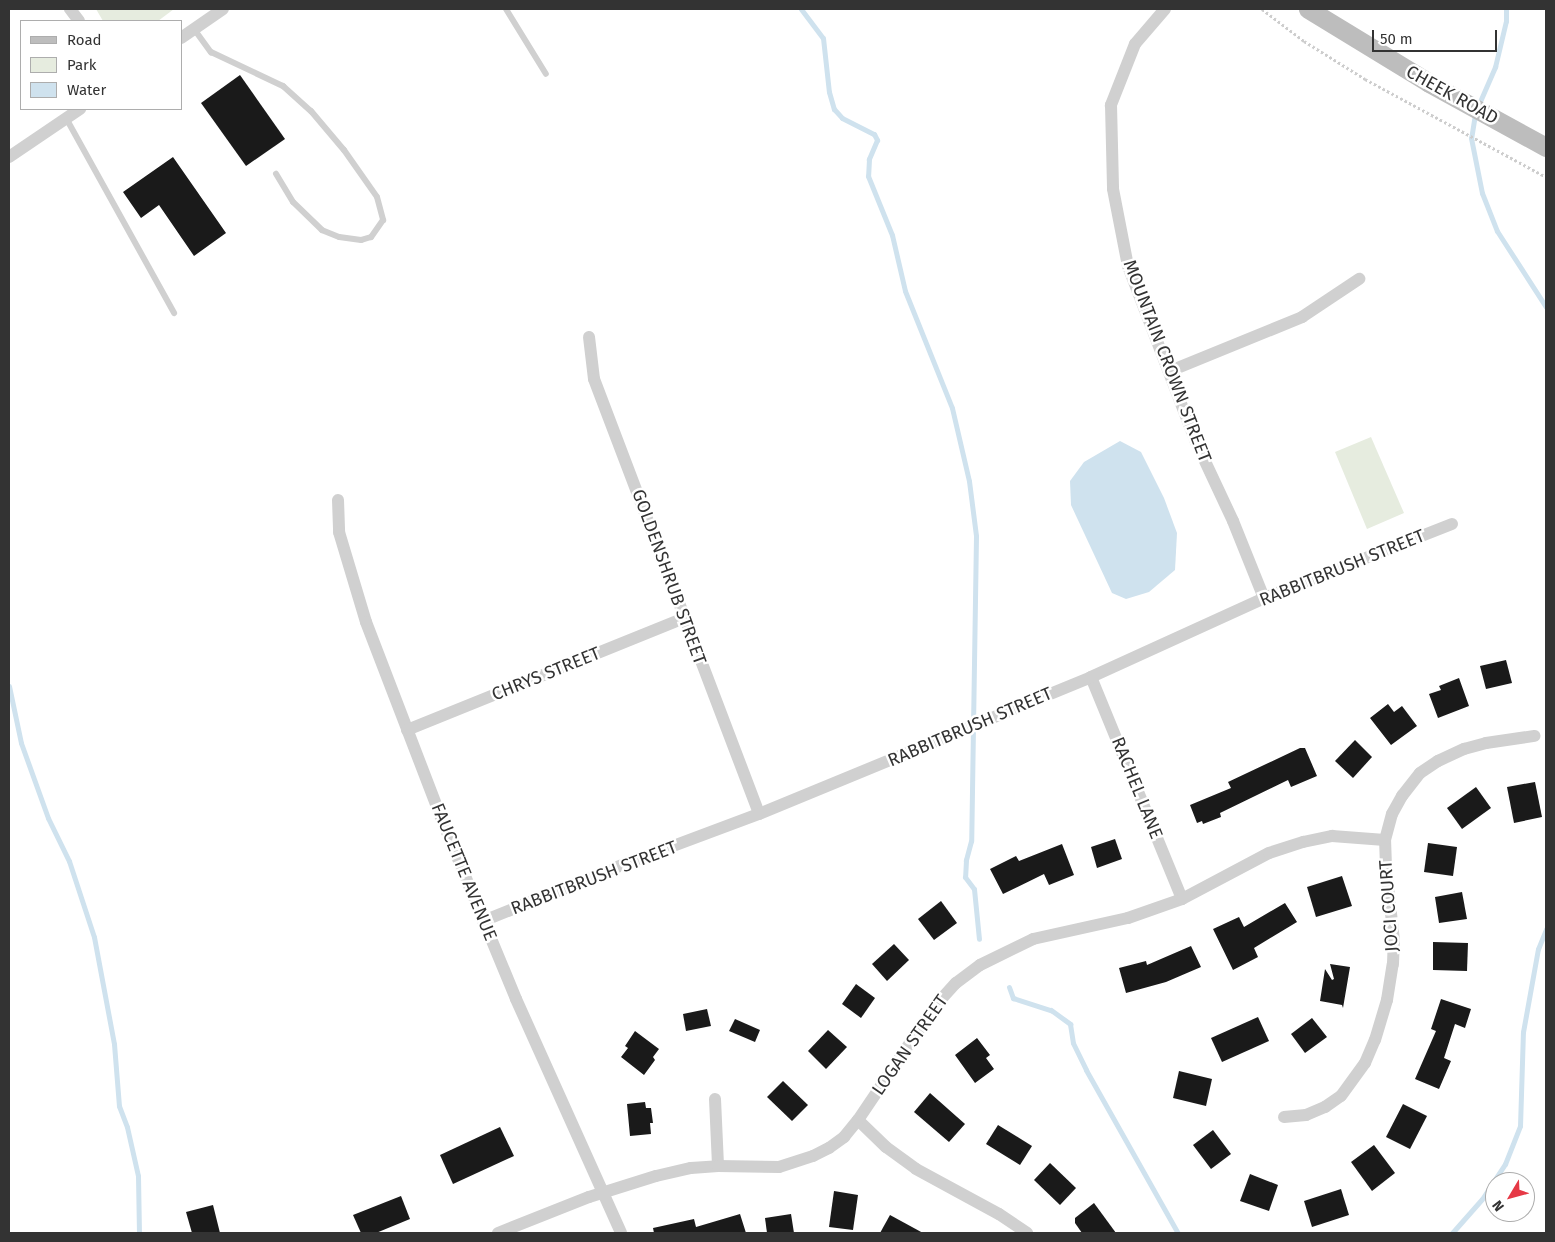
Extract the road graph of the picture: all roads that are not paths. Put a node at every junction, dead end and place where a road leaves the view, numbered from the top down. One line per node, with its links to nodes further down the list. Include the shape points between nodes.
1 (70, 9): 6 (street)
2 (223, 9): 7 (street)
3 (506, 9): 9 (lane)
4 (1165, 9): 18 (street, MOUNTAIN CROWN STREET, via 1135,44 1111,106 1113,189 1128,266)
5 (1308, 9): 12 (street, CHEEK ROAD, via 1429,83)
6 (78, 20)
7 (194, 29): 8 (street); 14 (lane, via 211,52 284,86 311,111 377,197 383,220 371,236 361,240 339,237 322,230 293,202)
8 (182, 37)
9 (546, 74)
10 (78, 110): 11 (street)
11 (66, 118): 13 (street); 16 (lane)
12 (1546, 147)
13 (9, 157)
14 (276, 174)
15 (1359, 279): 18 (street, via 1302,318)
16 (174, 312)
17 (589, 337): 22 (street, GOLDENSHRUB STREET, via 594,379)
18 (1170, 371): 21 (street, MOUNTAIN CROWN STREET, via 1196,442)
19 (338, 500): 24 (street, FAUCETTE AVENUE, via 339,532 366,622)
20 (1452, 524): 21 (street, RABBITBRUSH STREET)
21 (1264, 598): 23 (street, RABBITBRUSH STREET)
22 (684, 618): 24 (street, CHRYS STREET); 26 (street, GOLDENSHRUB STREET)
23 (1092, 677): 26 (street, RABBITBRUSH STREET); 28 (street, RACHEL LANE)
24 (408, 730): 29 (street, FAUCETTE AVENUE)
25 (1534, 736): 27 (street, JOCI COURT, via 1486,742 1464,749 1420,773 1392,814)
26 (759, 814): 29 (street, RABBITBRUSH STREET)
27 (1385, 840): 28 (street, LOGAN STREET, via 1332,836 1309,840 1269,853); 31 (street, JOCI COURT, via 1393,964 1375,1040 1365,1063 1341,1096 1306,1115)
28 (1182, 899): 32 (street, LOGAN STREET, via 1128,918 1033,939 980,965 956,983 935,1006)
29 (483, 921): 34 (street, FAUCETTE AVENUE)
30 (715, 1099): 33 (street)
31 (1284, 1117)
32 (858, 1120): 33 (street, LOGAN STREET, via 844,1137 829,1148 796,1163 774,1167); 37 (street, via 886,1147 916,1169)
33 (718, 1166): 34 (street, LOGAN STREET, via 656,1176)
34 (604, 1192): 35 (street, LOGAN STREET); 36 (street, FAUCETTE AVENUE)
35 (498, 1233)
36 (621, 1233)
37 (1027, 1233)

